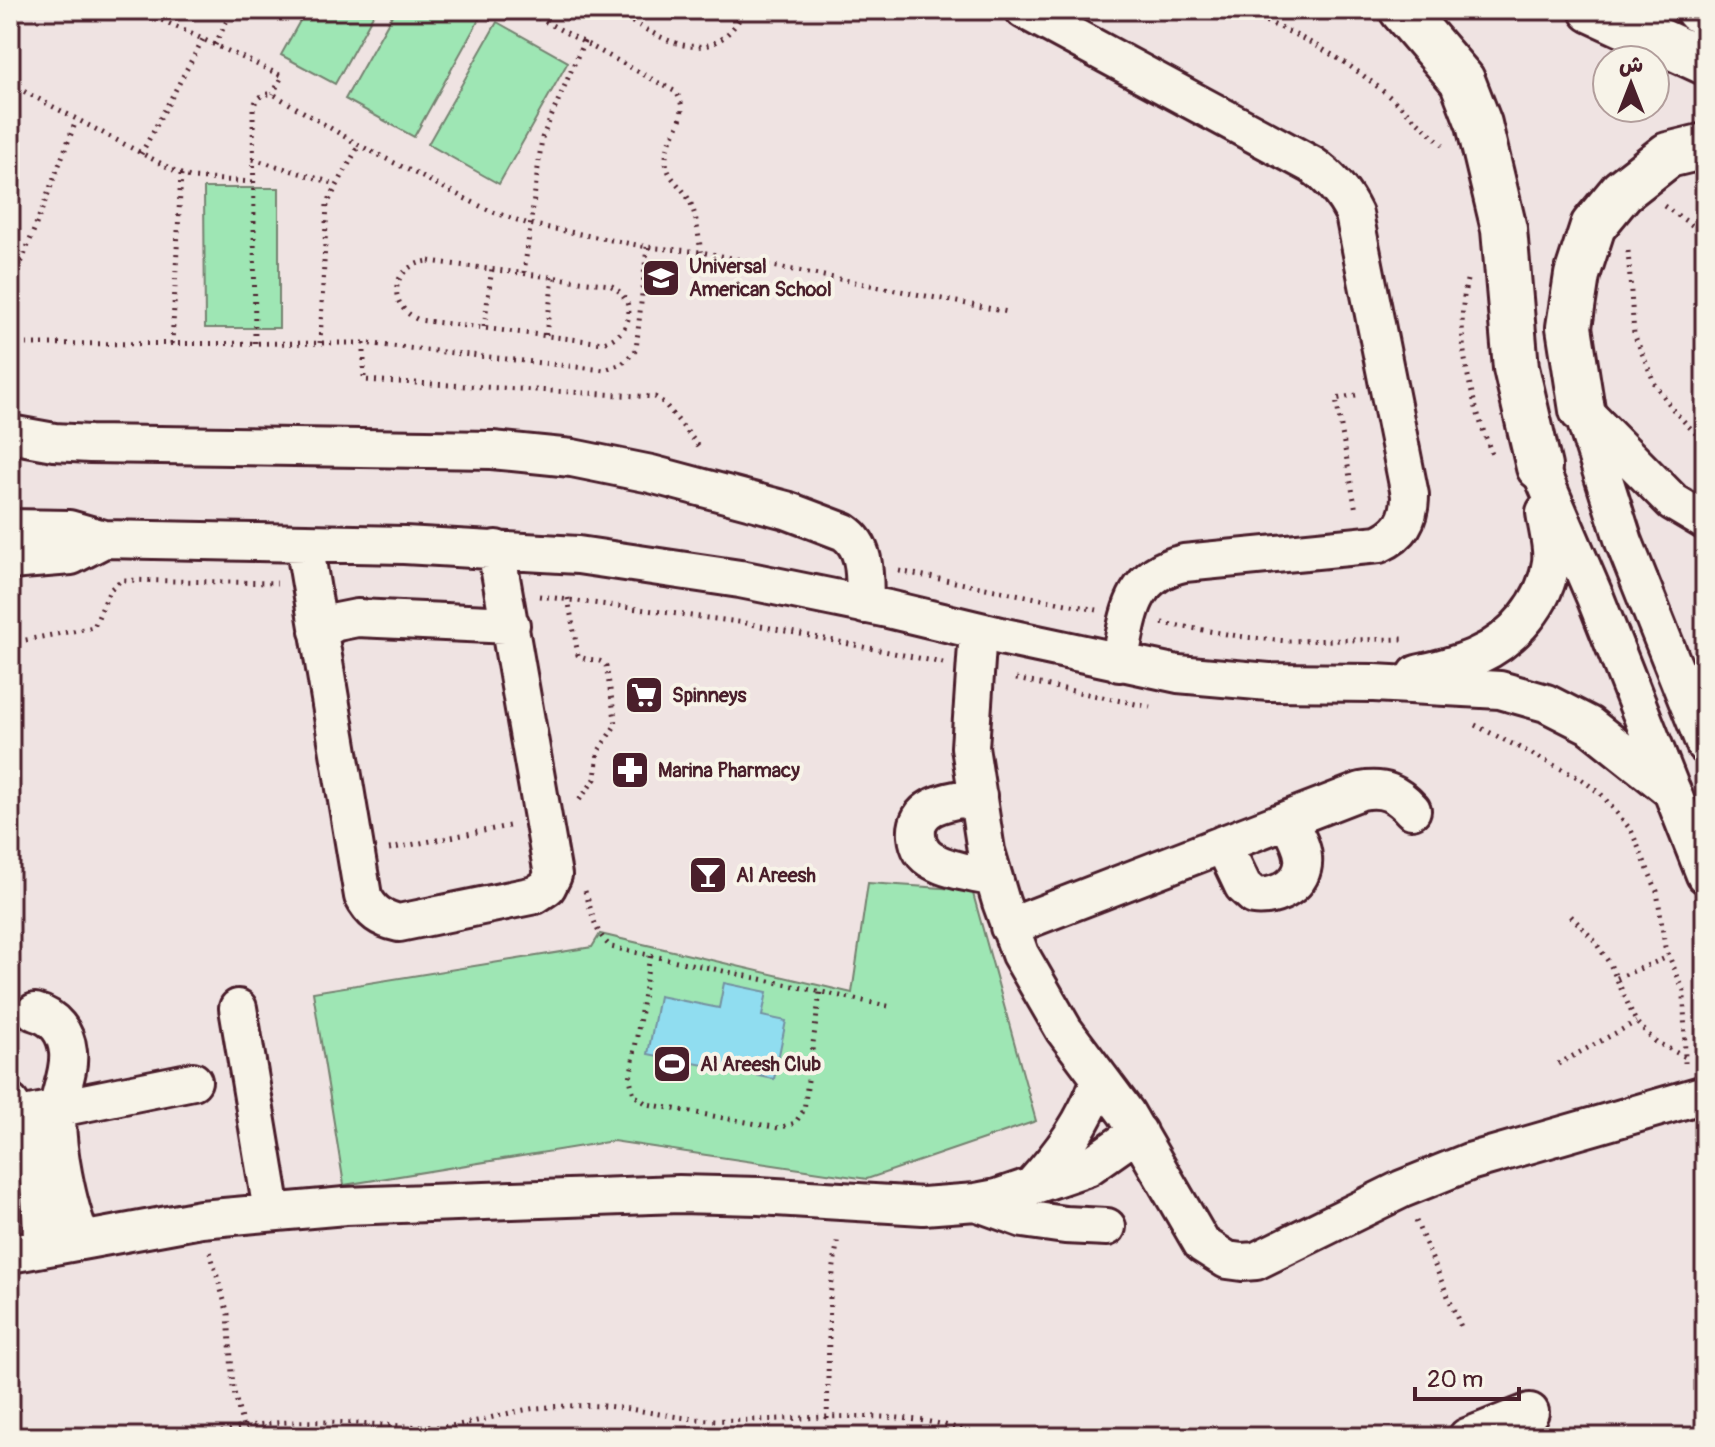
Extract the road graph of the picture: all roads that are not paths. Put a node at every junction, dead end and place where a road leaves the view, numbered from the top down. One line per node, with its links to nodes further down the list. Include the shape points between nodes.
1 (1024, 10): 21 (street, via 1312,165 1333,182 1354,214 1410,495 1400,531 1379,544 1170,566 1158,572 1138,591)
2 (1402, 10): 10 (highway, via 1462,80 1479,124 1504,229)
3 (1592, 10): 6 (highway)
4 (1698, 10): 5 (highway)
5 (1705, 14)
6 (1705, 62)
7 (1705, 146): 8 (highway, via 1668,155 1622,191 1593,226 1577,275 1569,327)
8 (1582, 410): 11 (street, via 1673,502); 23 (street, via 1624,542)
9 (10, 434): 17 (street, via 90,444 492,450 572,458 806,517 851,537 863,564)
10 (1518, 467): 22 (street, via 1552,560 1534,606 1501,642 1480,655); 25 (street, via 1595,597)
11 (1705, 521)
12 (10, 528): 13 (street, via 69,529)
13 (104, 539): 14 (street); 16 (street, via 71,556)
14 (304, 543): 15 (street); 19 (street)
15 (496, 549): 17 (street, via 660,566); 18 (street)
16 (10, 561)
17 (865, 605): 20 (street)
18 (508, 609): 19 (street, via 357,618); 19 (street, via 553,867 551,882 535,895 399,923 373,912 363,896)
19 (318, 631)
20 (992, 634): 21 (street); 24 (street, via 984,748)
21 (1119, 663): 22 (street, via 1239,681)
22 (1374, 683): 25 (street, via 1475,687 1546,703 1589,725)
23 (1705, 745)
24 (976, 780): 30 (street); 30 (street, via 933,806 919,821 917,841 937,864)
25 (1672, 791): 29 (street)
26 (1412, 810): 27 (street, via 1393,793 1372,789)
27 (1288, 820): 28 (street); 28 (street, via 1304,859 1297,880 1274,896 1254,896 1243,886)
28 (1223, 844): 31 (street)
29 (1705, 875)
30 (993, 878): 31 (street)
31 (1009, 927): 34 (street, via 1048,1005)
32 (238, 1008): 42 (street)
33 (35, 1012): 37 (street, via 57,1023 65,1038 68,1053)
34 (1100, 1079): 39 (street); 40 (street, via 1071,1140)
35 (193, 1081): 37 (street)
36 (1699, 1096): 39 (street, via 1446,1170 1270,1255 1242,1262 1213,1254 1194,1232)
37 (58, 1108): 38 (street); 44 (street, via 70,1207)
38 (13, 1112): 45 (street, via 32,1146 41,1213)
39 (1138, 1132): 40 (street, via 1088,1167)
40 (1031, 1187): 41 (street)
41 (976, 1202): 42 (street, via 923,1206 679,1194); 43 (street, via 1023,1219)
42 (272, 1211): 44 (street)
43 (1107, 1227)
44 (82, 1240): 45 (street)
45 (26, 1251)
46 (1530, 1412): 47 (street)
47 (1467, 1437)

